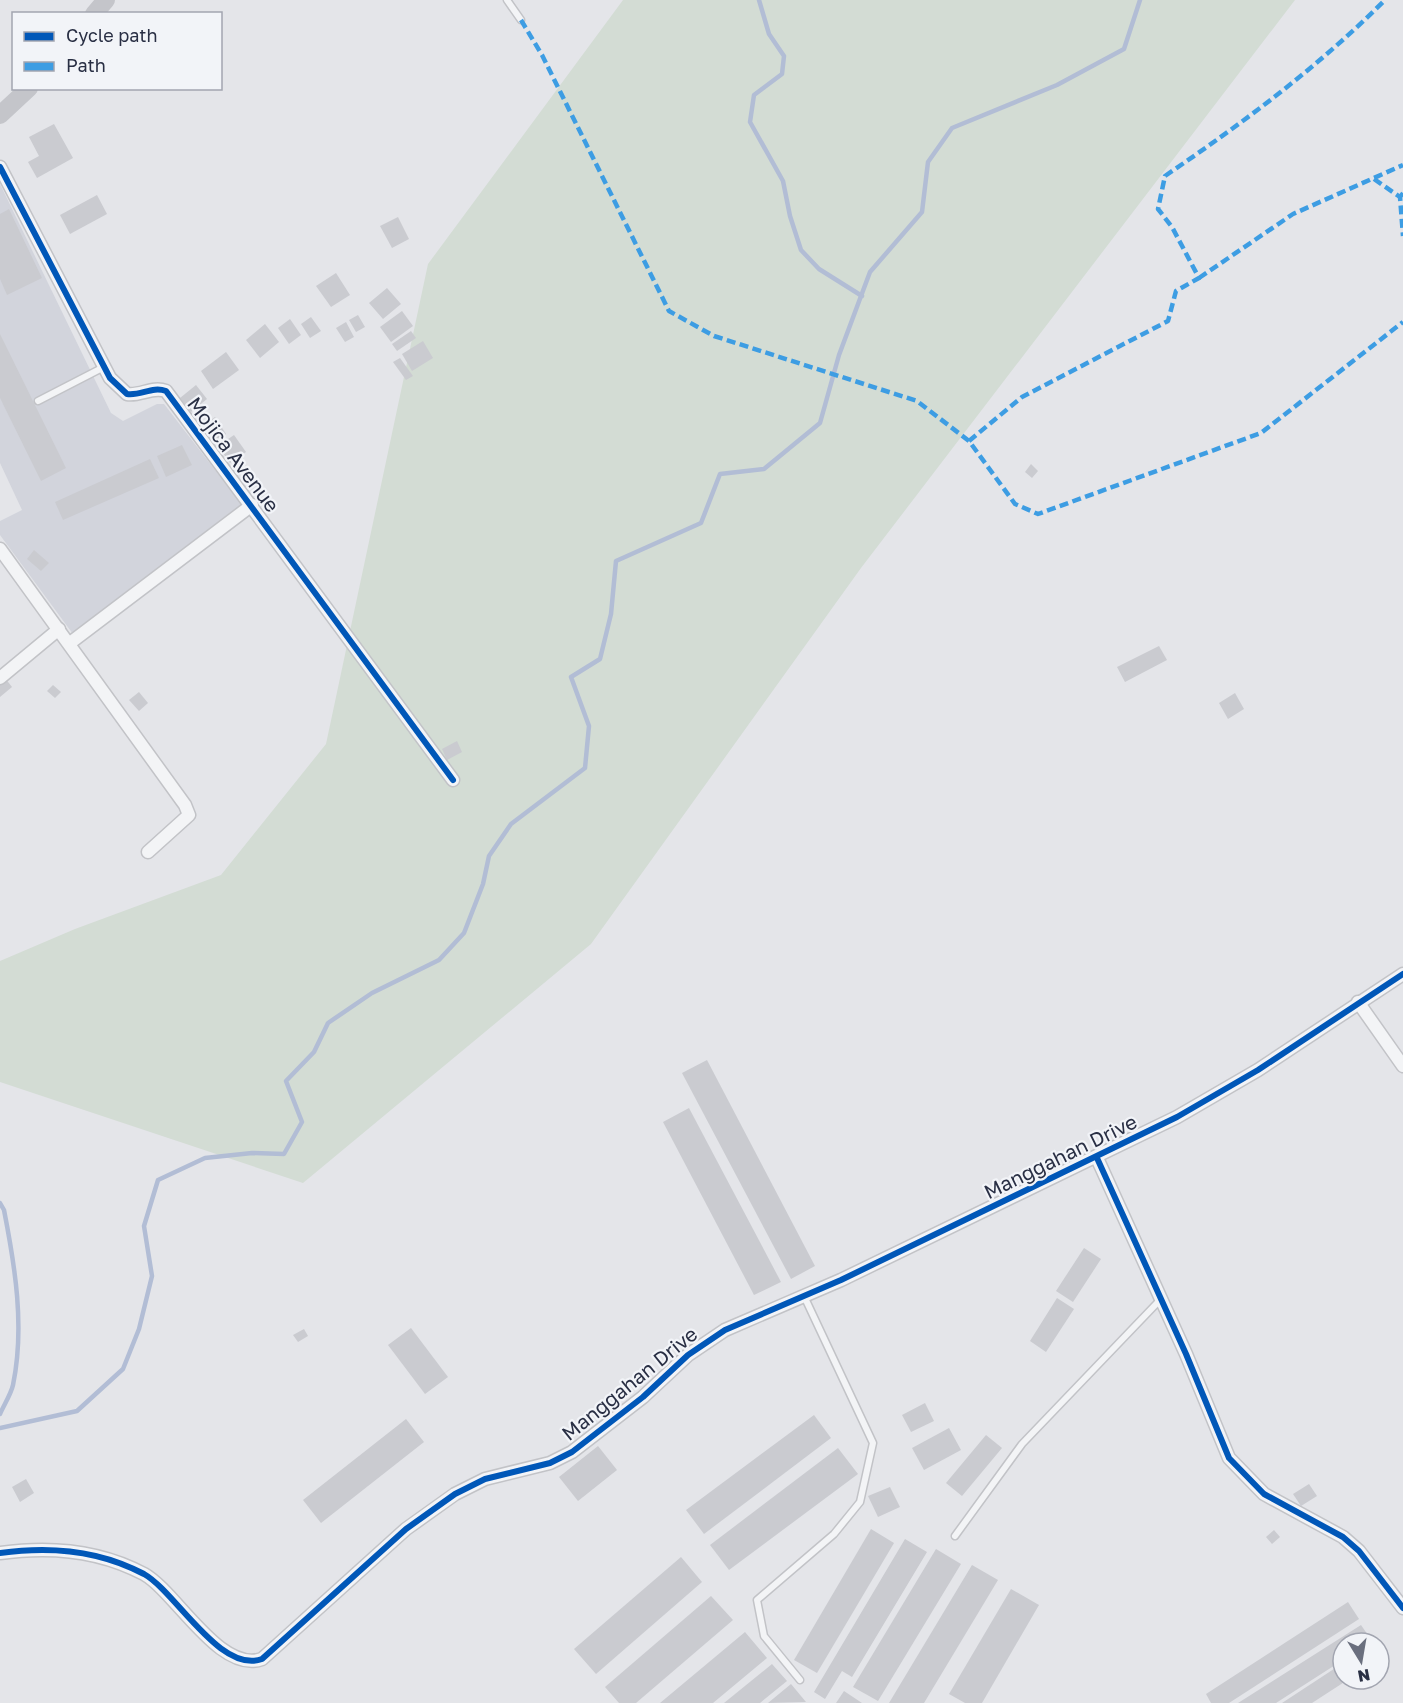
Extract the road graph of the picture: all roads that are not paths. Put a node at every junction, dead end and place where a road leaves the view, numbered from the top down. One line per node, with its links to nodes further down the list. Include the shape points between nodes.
1 (106, 0): 3 (main road)
2 (507, 0): 4 (lane)
3 (96, 12)
4 (521, 20)
5 (27, 90): 6 (main road)
6 (0, 115)
7 (0, 167): 8 (street, Mojica Avenue)
8 (104, 367): 9 (lane); 10 (street, Mojica Avenue, via 127,394 155,388 166,391)
9 (38, 401)
10 (252, 505): 13 (street); 15 (street, Mojica Avenue)
11 (0, 549): 12 (street)
12 (59, 628): 13 (street); 14 (street)
13 (70, 644): 16 (street, via 177,790 189,815)
14 (0, 678)
15 (453, 780)
16 (148, 852)
17 (1403, 974): 18 (street, Manggahan Drive)
18 (1358, 1002): 19 (street); 20 (street, Manggahan Drive, via 1258,1070)
19 (1403, 1066)
20 (1097, 1158): 21 (street, Manggahan Drive); 22 (street)
21 (804, 1296): 24 (street, Manggahan Drive, via 706,1342 572,1452 550,1463 485,1479 455,1494 406,1529 277,1647 254,1662 242,1662 230,1654 146,1575 123,1564 78,1551); 26 (lane, via 873,1443 860,1502 834,1534 758,1600 765,1636)
22 (1160, 1300): 23 (lane, via 1022,1444); 25 (street, via 1229,1458 1264,1494 1343,1537 1359,1551)
23 (955, 1536)
24 (0, 1553)
25 (1403, 1608)
26 (800, 1680)

